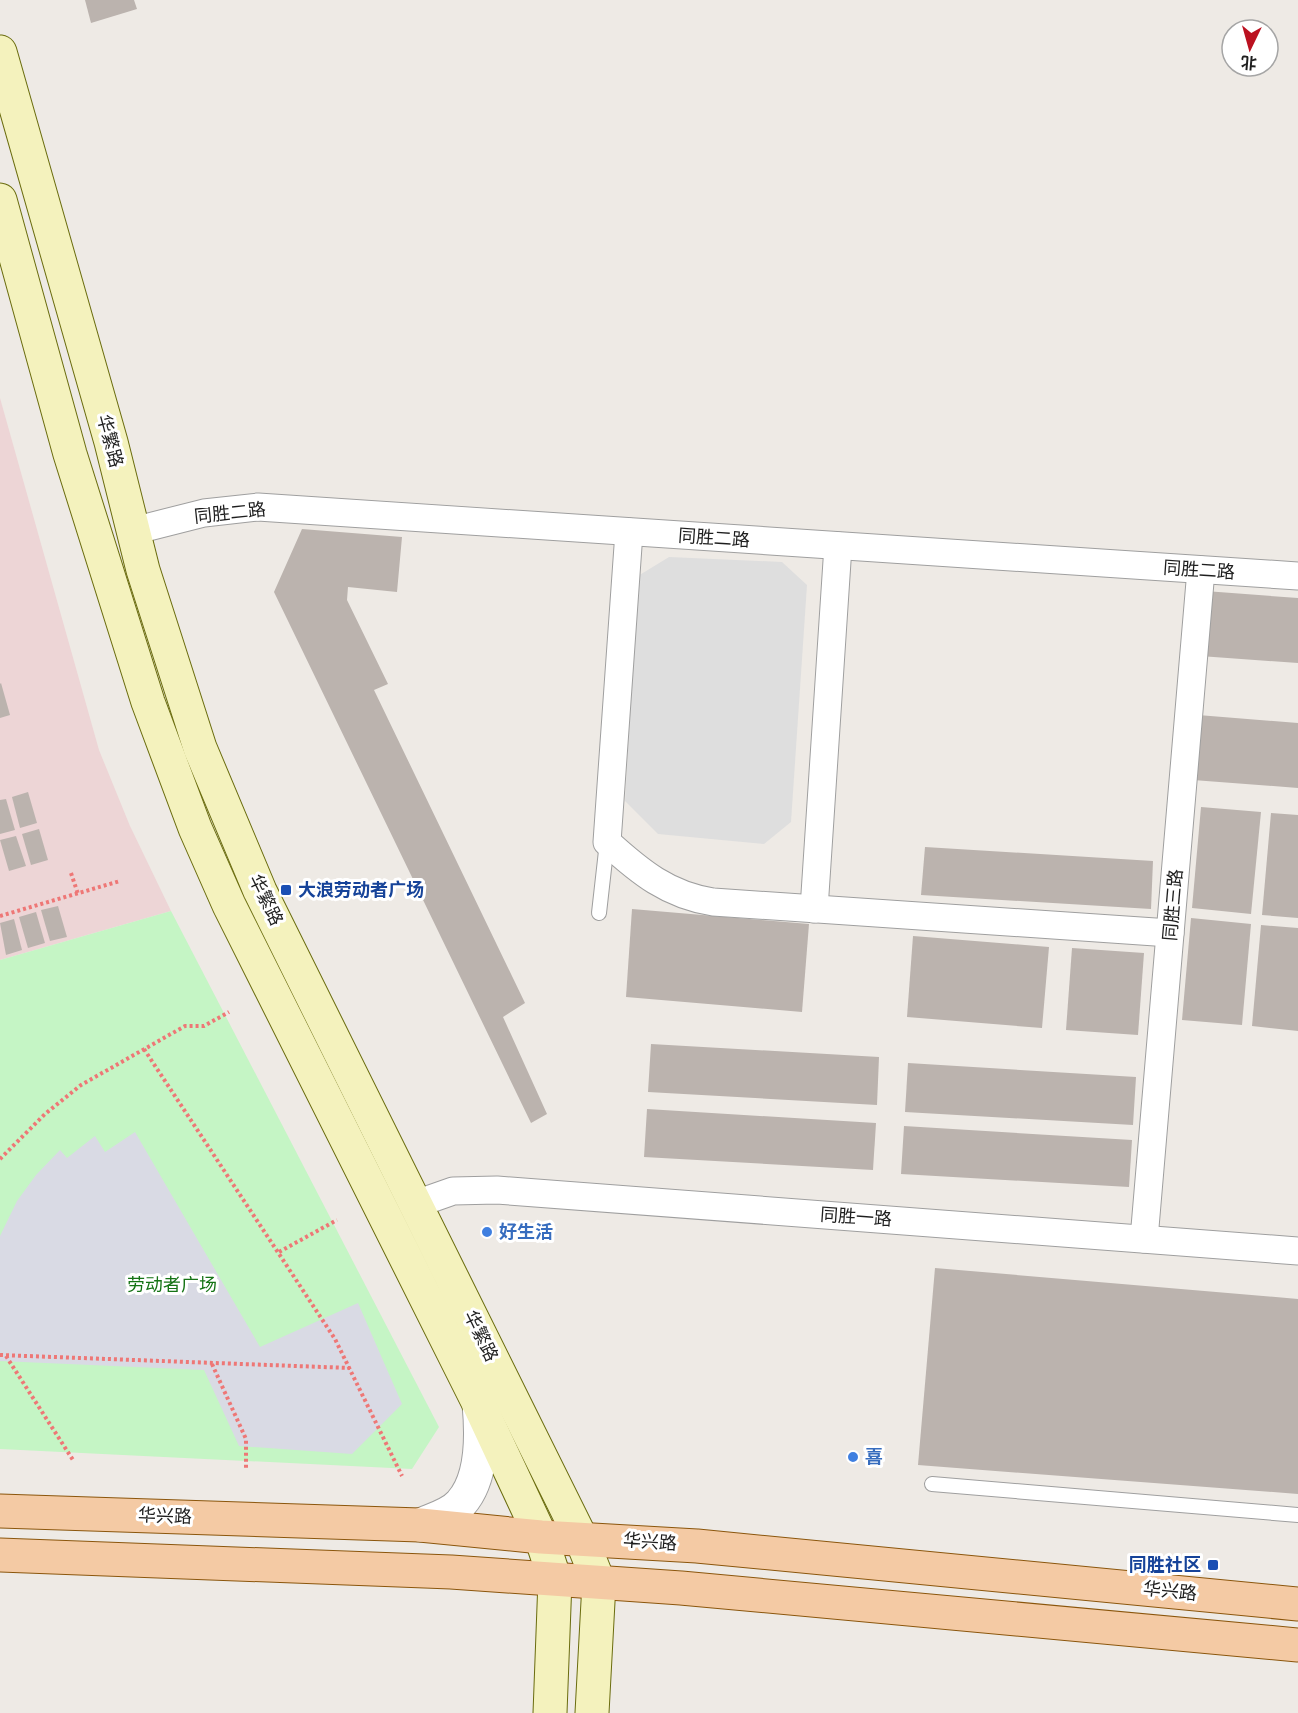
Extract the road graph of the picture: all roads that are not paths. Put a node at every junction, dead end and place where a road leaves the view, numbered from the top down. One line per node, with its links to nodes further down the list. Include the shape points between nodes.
1 (0, 52): 3 (main road, 华繁路)
2 (0, 200): 15 (main road, 华繁路, via 70,453 168,760 229,905)
3 (133, 531): 4 (street, 同胜二路, via 204,513 258,507); 12 (main road, 华繁路, via 180,692 227,815 260,891)
4 (629, 532): 5 (street, 同胜二路); 8 (street)
5 (838, 546): 6 (street, 同胜二路); 9 (street)
6 (1201, 570): 7 (street, 同胜二路); 11 (street, 同胜三路)
7 (1298, 576)
8 (607, 843): 9 (street, via 642,874 692,899); 10 (lane)
9 (814, 909): 11 (street)
10 (599, 913)
11 (1170, 933): 13 (street, 同胜三路)
12 (416, 1204): 13 (street, 同胜一路, via 453,1191 497,1190); 21 (main road, 华繁路)
13 (1144, 1239): 14 (street, 同胜一路)
14 (1298, 1251)
15 (479, 1404): 19 (street, via 480,1449 470,1488 452,1512); 20 (main road, 华繁路)
16 (932, 1484): 18 (lane)
17 (0, 1511): 19 (main road, 华兴路)
18 (1298, 1515)
19 (420, 1526): 20 (main road, 华兴路)
20 (541, 1537): 21 (main road, 华兴路); 23 (main road, 华繁路)
21 (581, 1538): 24 (main road, 华繁路); 25 (main road, 华兴路)
22 (0, 1555): 23 (main road, via 451,1572)
23 (555, 1580): 24 (main road); 27 (main road, 华繁路)
24 (598, 1583): 26 (main road); 28 (main road, 华繁路)
25 (1298, 1604)
26 (1298, 1645)
27 (550, 1713)
28 (592, 1713)

